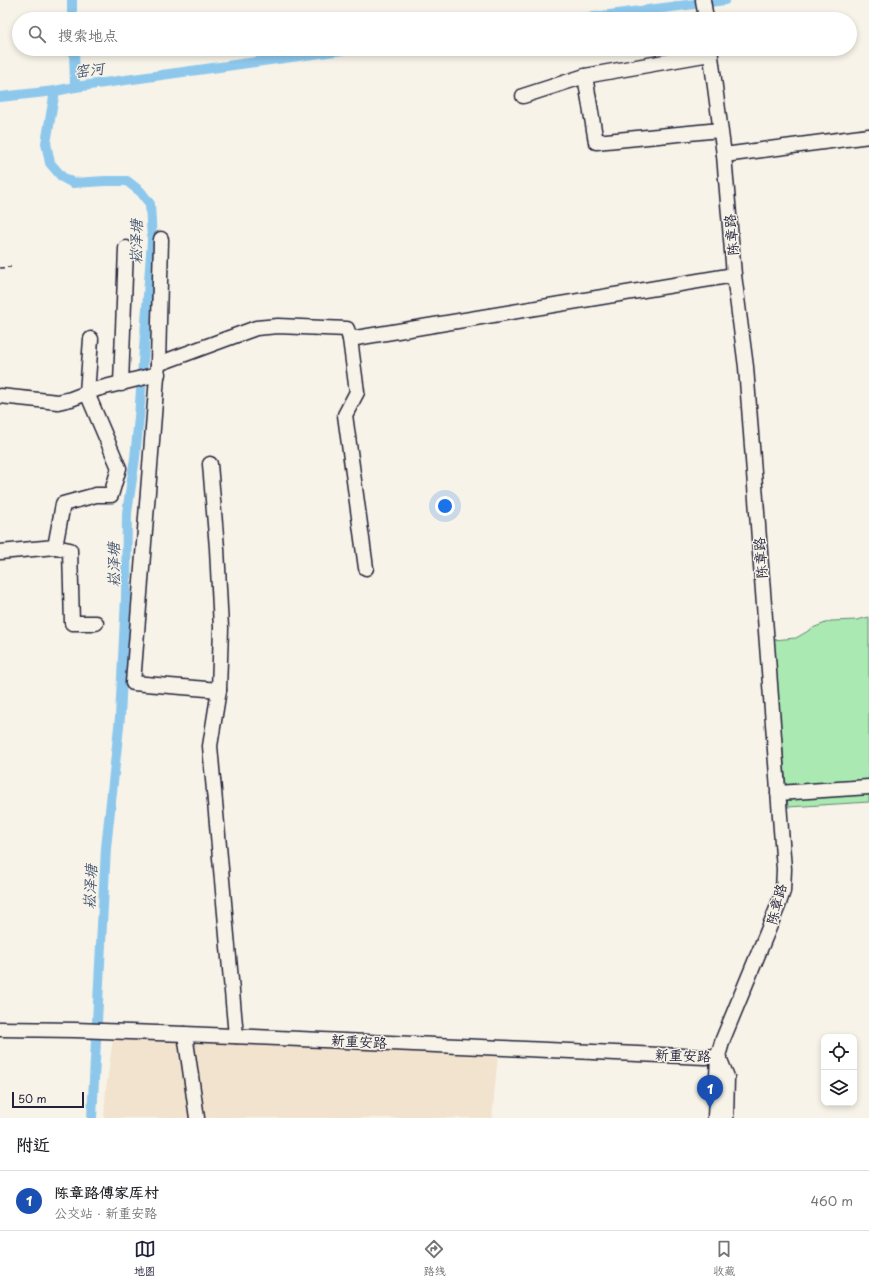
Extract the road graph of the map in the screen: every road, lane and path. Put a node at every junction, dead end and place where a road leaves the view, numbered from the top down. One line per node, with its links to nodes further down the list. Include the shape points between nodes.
1 (704, 0): 2 (street)
2 (705, 12)
3 (685, 56): 5 (street)
4 (711, 56): 7 (street, 陈章路)
5 (585, 76): 6 (street); 7 (street, via 596,142)
6 (522, 96)
7 (720, 130): 9 (street, 陈章路)
8 (869, 136): 9 (street)
9 (724, 155): 14 (street, 陈章路)
10 (161, 239): 17 (street)
11 (126, 248): 18 (street)
12 (11, 267): 13 (path)
13 (0, 268)
14 (734, 275): 16 (street); 28 (street, 陈章路, via 746,367)
15 (91, 339): 19 (street)
16 (350, 339): 17 (street, via 347,329 278,326 256,328); 24 (street, via 357,392 345,415)
17 (158, 369): 18 (street); 26 (street, via 133,683)
18 (121, 384): 19 (street)
19 (87, 393): 20 (street, via 72,400 58,402); 22 (street, via 118,468 111,495 96,495 64,504)
20 (0, 396)
21 (210, 464): 26 (street, via 221,628)
22 (55, 547): 23 (street); 25 (street, via 70,550 72,623)
23 (0, 552)
24 (366, 568)
25 (96, 623)
26 (219, 690): 31 (street, via 210,746)
27 (869, 787): 28 (street)
28 (778, 793): 32 (street, 陈章路, via 784,869 783,891)
29 (0, 1029): 30 (street, 新重安路)
30 (185, 1034): 31 (street, 新重安路); 33 (street)
31 (236, 1036): 32 (street, 新重安路)
32 (718, 1056): 34 (street, 陈章路); 35 (street, via 727,1077)
33 (197, 1118)
34 (715, 1118)
35 (726, 1118)

